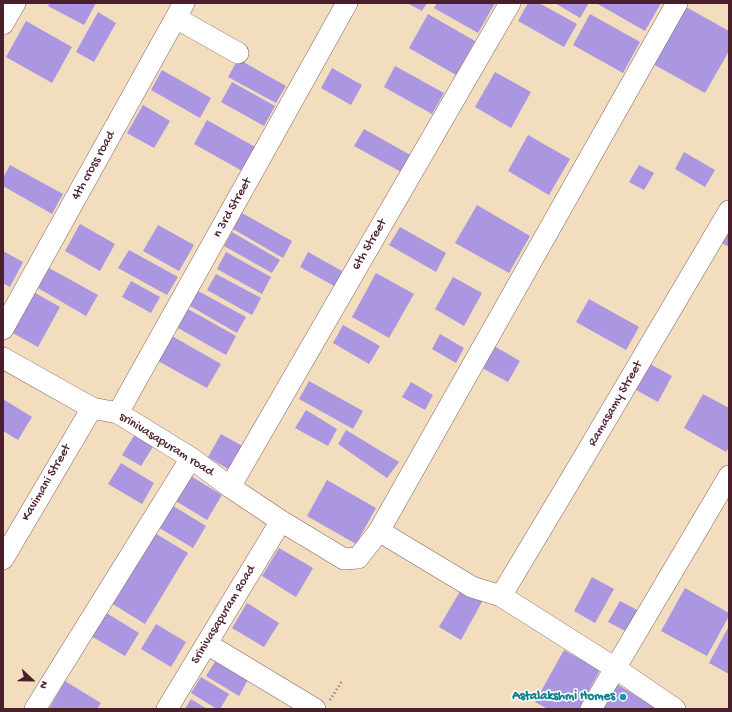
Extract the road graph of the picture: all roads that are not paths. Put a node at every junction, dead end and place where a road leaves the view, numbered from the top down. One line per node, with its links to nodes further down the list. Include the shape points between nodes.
1 (15, 3): 6 (street)
2 (347, 3): 12 (street, n 3rd Street)
3 (510, 3): 15 (street, 6th Street)
4 (677, 3): 17 (street, srinivasapuram road)
5 (180, 11): 7 (street); 9 (street, 4th cross road)
6 (3, 24)
7 (238, 53)
8 (729, 211): 19 (street, Ramasamy Street)
9 (3, 329)
10 (3, 358): 11 (street, srinivasapuram road)
11 (92, 408): 12 (street, srinivasapuram road); 18 (street, Kavimani Street)
12 (118, 413): 13 (street, srinivasapuram road)
13 (191, 458): 15 (street, srinivasapuram road); 23 (street)
14 (729, 476): 21 (street)
15 (230, 487): 16 (street, srinivasapuram road)
16 (281, 521): 17 (street, srinivasapuram road, via 344,559 358,558); 20 (street, Srinivasapuram Road)
17 (380, 531): 19 (street, via 472,587)
18 (3, 559)
19 (501, 596): 21 (street)
20 (207, 644): 22 (street); 24 (street, Srinivasapuram Road)
21 (615, 668): 25 (street); 26 (street)
22 (322, 706)
23 (35, 709)
24 (167, 709)
25 (591, 709)
26 (675, 709)

